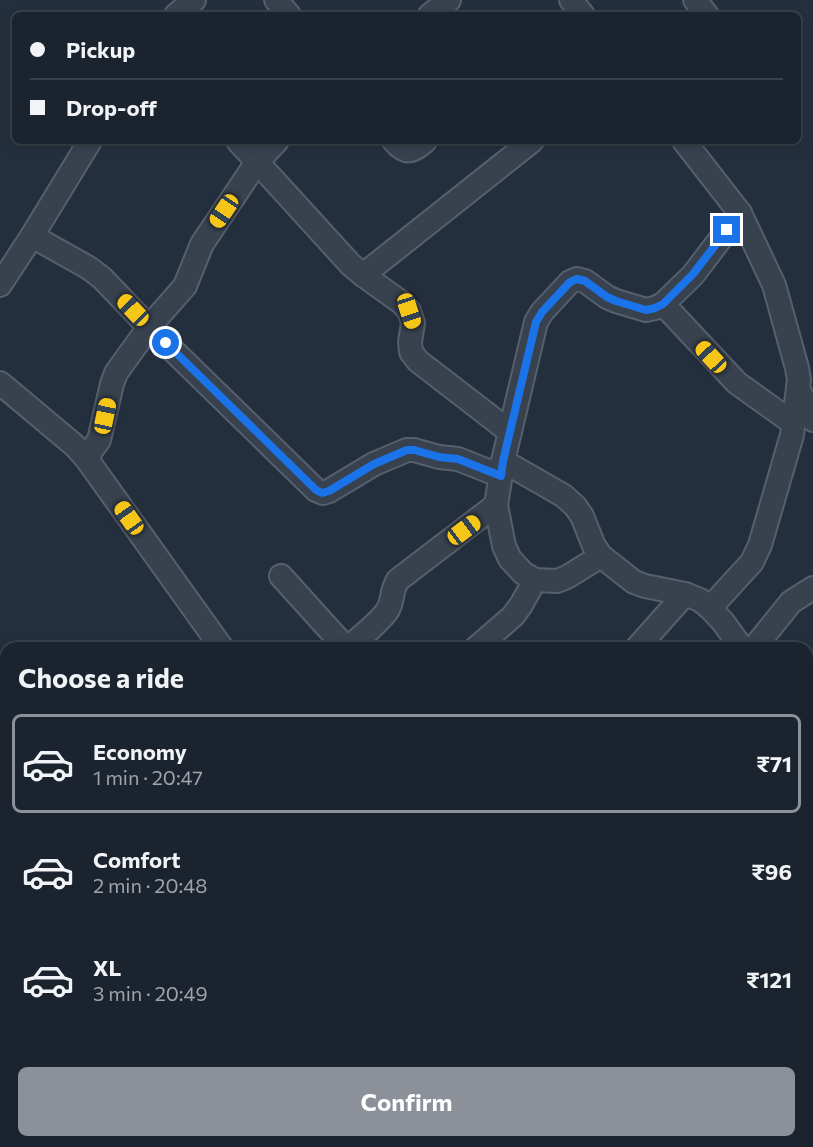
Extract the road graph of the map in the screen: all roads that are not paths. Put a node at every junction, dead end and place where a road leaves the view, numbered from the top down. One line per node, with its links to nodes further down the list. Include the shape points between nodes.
1 (194, 0): 7 (street)
2 (276, 0): 8 (street)
3 (416, 0): 9 (street)
4 (449, 0): 10 (street)
5 (571, 0): 11 (street)
6 (695, 0): 12 (street)
7 (180, 12)
8 (286, 12)
9 (426, 12)
10 (433, 12)
11 (581, 12)
12 (705, 12)
13 (88, 144): 22 (street)
14 (241, 144): 20 (street)
15 (274, 144): 20 (street)
16 (396, 144): 17 (street, via 412,151)
17 (421, 144)
18 (527, 144): 23 (street)
19 (686, 144): 21 (street)
20 (257, 162): 23 (street); 26 (street, via 202,244 184,286)
21 (740, 213): 25 (street, via 693,274); 28 (street, via 776,291 797,368)
22 (32, 236): 24 (street); 26 (street, via 102,278)
23 (363, 276): 29 (street, via 409,311 413,323 411,352 418,361)
24 (0, 285)
25 (663, 304): 28 (street, via 737,383); 29 (street, via 646,310 607,297 585,281 570,282 536,322)
26 (149, 327): 30 (street, via 116,373 99,440); 31 (street, via 322,493 407,450)
27 (0, 383): 30 (street)
28 (803, 422): 38 (street, via 792,435 757,553)
29 (510, 432): 31 (street)
30 (86, 458): 39 (street)
31 (502, 469): 32 (street); 33 (street, via 564,496 582,516)
32 (496, 505): 35 (street, via 510,559); 41 (street, via 398,580 386,613)
33 (601, 556): 35 (street, via 557,581); 37 (street, via 634,582)
34 (281, 576): 40 (street)
35 (535, 580): 42 (street, via 513,616)
36 (813, 588): 45 (street, via 791,602)
37 (685, 594): 38 (street); 43 (street)
38 (710, 608): 44 (street)
39 (218, 642)
40 (342, 642)
41 (354, 642)
42 (483, 642)
43 (642, 642)
44 (738, 642)
45 (759, 642)

